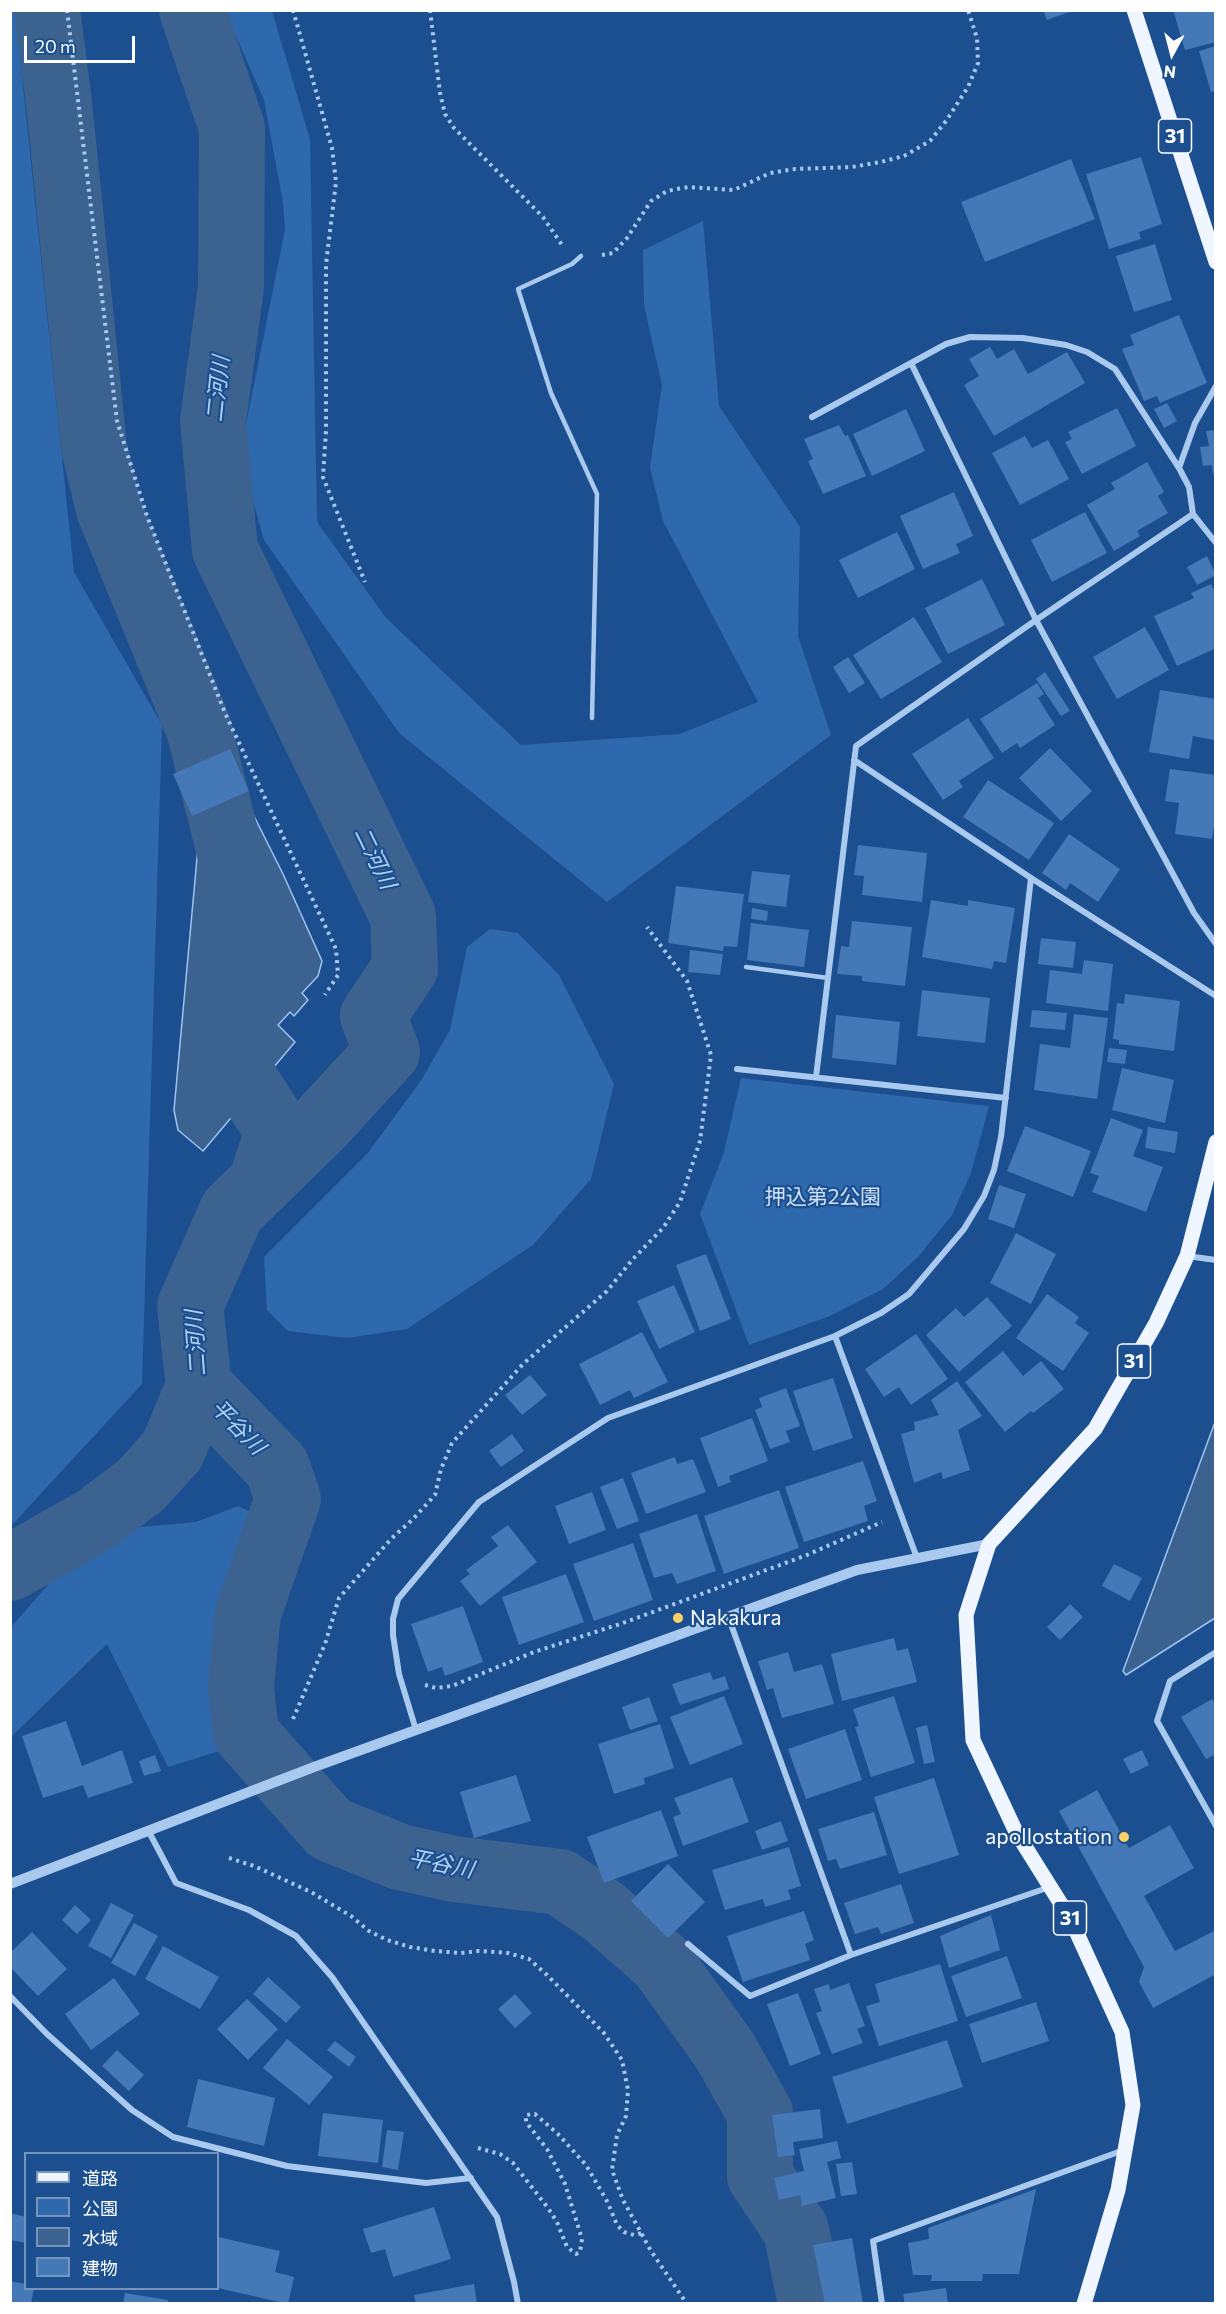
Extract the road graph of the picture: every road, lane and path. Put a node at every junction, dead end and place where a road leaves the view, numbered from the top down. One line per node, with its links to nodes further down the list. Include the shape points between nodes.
1 (67, 10): 23 (path, via 117,421 147,516 225,713 336,949 338,975)
2 (292, 10): 14 (path, via 332,148 336,182 326,264 323,477)
3 (430, 10): 6 (path, via 440,93 449,121 543,217 557,240 569,252)
4 (968, 10): 6 (path, via 977,38 978,63 962,96 930,141 904,156 881,162 770,173 734,190 688,187 667,191 651,201 613,253)
5 (1134, 10): 7 (main road, 31)
6 (581, 256): 16 (lane, via 518,289 551,393 597,494)
7 (1215, 262)
8 (911, 363): 10 (street); 11 (street, via 946,344 970,337 1023,338 1087,352 1115,369); 15 (street)
9 (1215, 386): 11 (street, via 1195,423)
10 (812, 417)
11 (1179, 468): 12 (street, via 1189,487)
12 (1193, 514): 13 (street); 15 (street)
13 (1215, 543)
14 (365, 582)
15 (1036, 620): 17 (street, via 856,746); 20 (street, via 1194,913)
16 (592, 718)
17 (854, 760): 18 (street); 22 (street)
18 (1031, 878): 24 (street); 27 (street)
19 (647, 927): 38 (path, via 687,981 711,1055 700,1141 680,1202 663,1228 608,1291 523,1364 452,1443 435,1495 339,1598 325,1644)
20 (1215, 944)
21 (746, 967): 22 (lane)
22 (828, 978): 26 (street)
23 (325, 995)
24 (1215, 996)
25 (737, 1069): 26 (street)
26 (816, 1077): 27 (street)
27 (1006, 1098): 31 (street, via 994,1170 964,1229 909,1294)
28 (1215, 1142): 29 (main road, 31)
29 (1187, 1256): 30 (street); 33 (main road, 31, via 1156,1323 1095,1429)
30 (1215, 1260)
31 (835, 1336): 34 (street); 39 (street, via 608,1418 479,1502 398,1599 393,1635 399,1674)
32 (886, 1514): 37 (path, via 882,1522 807,1555 534,1652 452,1686 428,1687)
33 (989, 1544): 34 (street); 44 (main road, 31, via 966,1615 973,1740 1016,1832)
34 (917, 1558): 35 (street, via 857,1570)
35 (728, 1617): 39 (street); 46 (street)
36 (1215, 1652): 40 (street, via 1170,1681 1157,1720)
37 (420, 1681)
38 (293, 1719)
39 (416, 1730): 41 (street)
40 (1215, 1826)
41 (149, 1832): 43 (street); 50 (street, via 176,1882 249,1910 296,1936 332,1977)
42 (230, 1858): 51 (path, via 311,1892 387,1940 435,1952 508,1953 530,1959 603,2033 622,2060 628,2090 626,2116 617,2135 612,2170)
43 (10, 1884)
44 (1050, 1887): 46 (street); 49 (main road, 31, via 1071,1920 1122,2031 1133,2104)
45 (688, 1944): 46 (street, via 750,1996)
46 (850, 1955)
47 (10, 1996): 50 (street, via 132,2110 173,2137 286,2166 426,2183)
48 (478, 2148): 51 (path, via 500,2154 513,2163 557,2222 567,2247 576,2254 580,2252 582,2239 565,2184 547,2149 526,2122 526,2115 535,2114 586,2165 604,2193 617,2225 624,2232)
49 (1125, 2150): 54 (street, via 873,2241); 55 (main road, 31, via 1118,2190)
50 (471, 2178): 52 (street, via 497,2217)
51 (642, 2233): 53 (path)
52 (518, 2304)
53 (687, 2304)
54 (882, 2304)
55 (1084, 2304)

